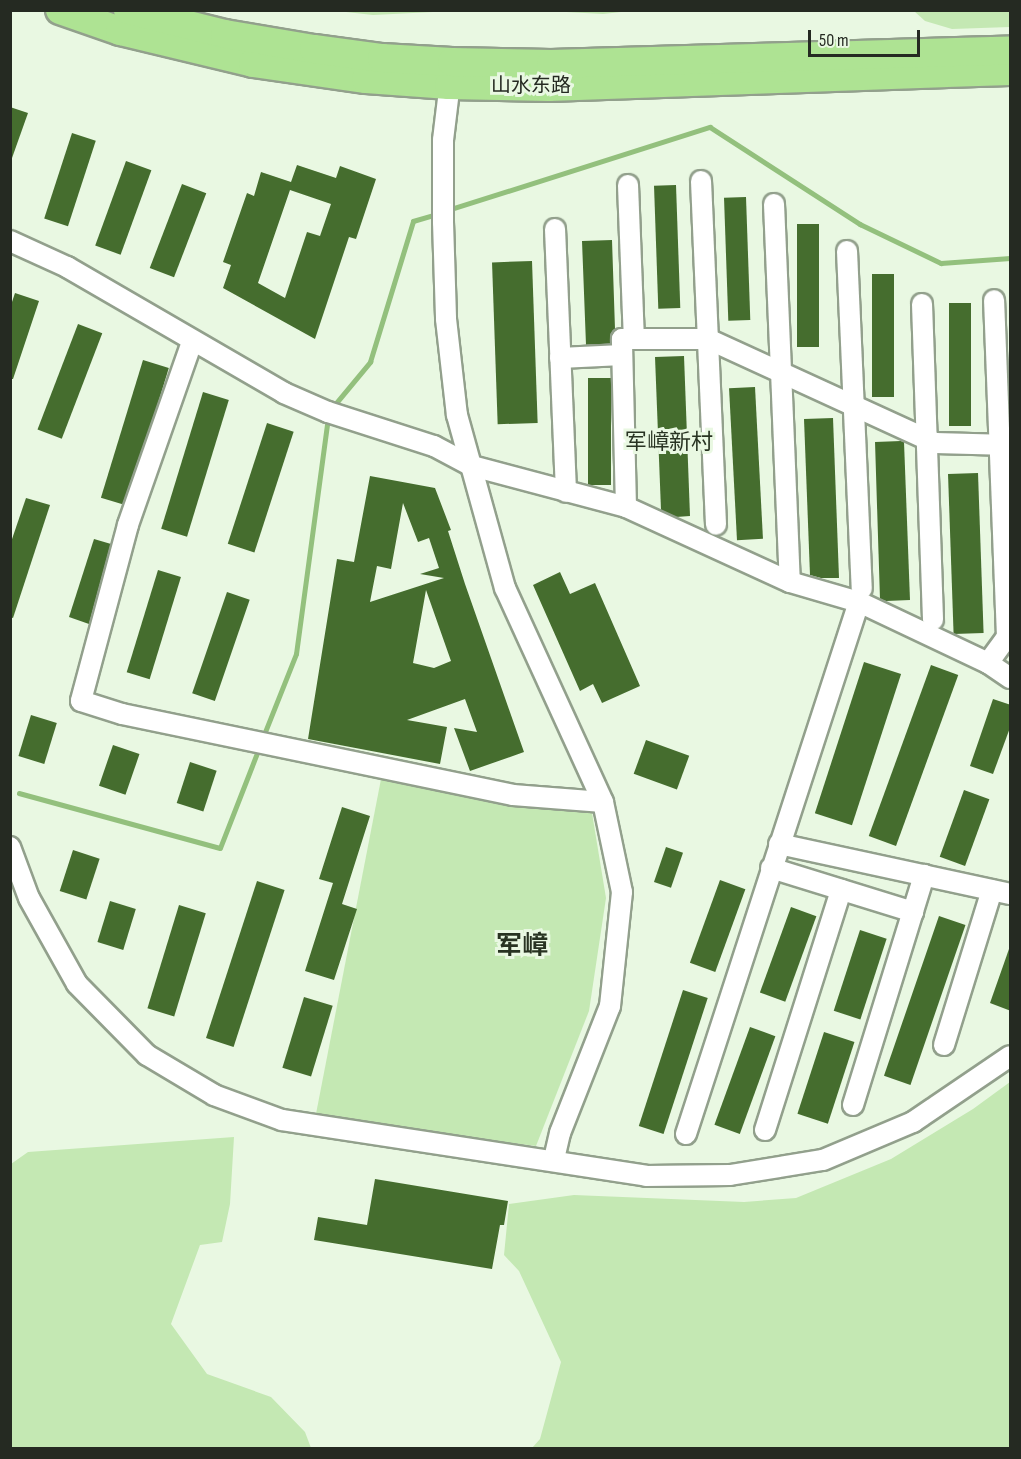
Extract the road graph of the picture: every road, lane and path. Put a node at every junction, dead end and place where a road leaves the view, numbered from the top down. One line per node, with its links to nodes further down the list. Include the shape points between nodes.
1 (60, 10): 5 (highway, 山水东路, via 120,31 253,63 366,79)
2 (128, 10): 5 (highway, 山水东路, via 225,34 382,58)
3 (1011, 50): 5 (highway, 山水东路, via 551,64)
4 (1011, 71): 5 (highway, 山水东路, via 549,87)
5 (451, 74): 23 (street, via 444,140 446,319 456,404)
6 (701, 181): 15 (street)
7 (628, 185): 14 (street)
8 (774, 204): 19 (street)
9 (555, 229): 18 (street)
10 (10, 241): 16 (street, via 67,267)
11 (847, 251): 20 (street)
12 (994, 300): 22 (street)
13 (922, 304): 21 (street)
14 (634, 339): 15 (street); 17 (street, via 622,339)
15 (708, 339): 19 (street); 26 (street)
16 (192, 342): 23 (street, via 285,393 328,412 434,446); 32 (street, via 128,525 81,701 122,714 513,795)
17 (622, 355): 18 (street); 25 (street)
18 (560, 358): 24 (street)
19 (781, 372): 20 (street); 27 (street)
20 (854, 405): 21 (street); 28 (street)
21 (926, 439): 22 (street); 29 (street)
22 (1005, 444): 30 (street, via 1007,637)
23 (472, 466): 24 (street); 32 (street, via 505,588)
24 (566, 492): 25 (street)
25 (626, 507): 27 (street)
26 (716, 525)
27 (790, 582): 28 (street)
28 (861, 596): 30 (street); 33 (street)
29 (933, 620)
30 (988, 663): 31 (street)
31 (1011, 678)
32 (603, 802): 45 (street, via 622,892 610,1006 560,1133)
33 (779, 844): 35 (street); 36 (street)
34 (10, 847): 45 (street, via 29,898 76,984 147,1055 214,1095 282,1120)
35 (771, 868): 37 (street); 44 (street)
36 (924, 875): 38 (street); 39 (street)
37 (841, 890): 39 (street); 43 (street)
38 (1001, 892): 40 (street)
39 (913, 912): 42 (street)
40 (944, 1045)
41 (1011, 1056): 45 (street, via 913,1122 823,1160 730,1175 656,1176)
42 (853, 1105)
43 (765, 1130)
44 (686, 1134)
45 (554, 1160)

